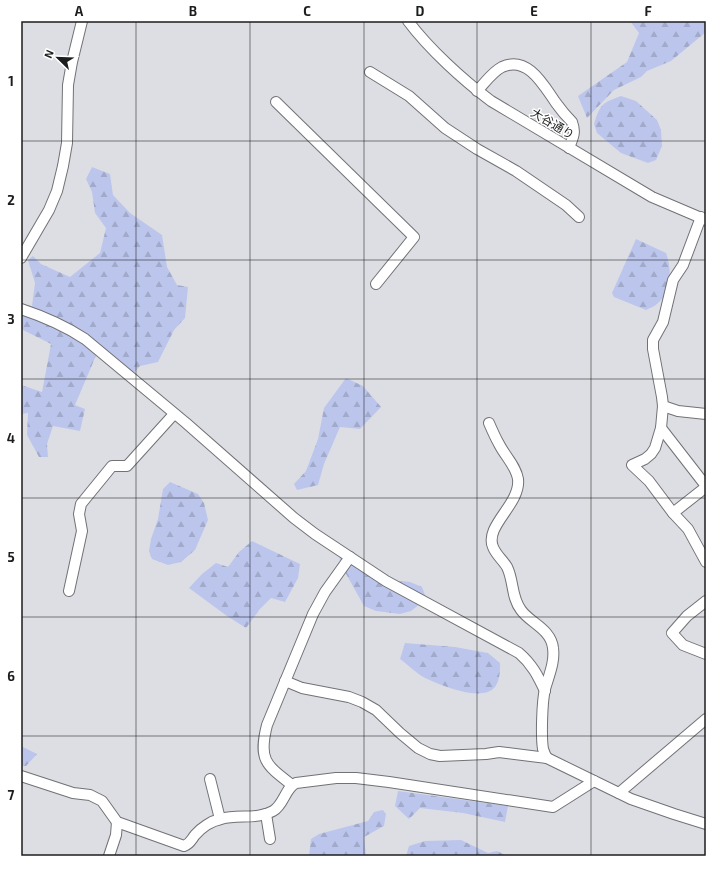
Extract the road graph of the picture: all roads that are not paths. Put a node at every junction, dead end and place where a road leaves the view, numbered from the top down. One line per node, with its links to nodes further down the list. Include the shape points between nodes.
1 (82, 21): 9 (street, via 68,85 67,142 62,173 49,210)
2 (408, 21): 4 (street, 大谷通り, via 425,42)
3 (370, 72): 7 (street, via 409,96 445,128 516,171 566,205)
4 (477, 91): 6 (street, 大谷通り); 6 (street, via 503,66 528,68 540,79 572,122 575,130)
5 (276, 102): 10 (street, via 414,237)
6 (569, 148): 8 (street, 大谷通り, via 652,197)
7 (579, 217)
8 (703, 218): 12 (street, via 683,265 673,280 663,322 653,340)
9 (21, 258)
10 (376, 284)
11 (21, 309): 13 (street, via 56,322 85,338)
12 (663, 406): 14 (street, via 678,411); 16 (street)
13 (174, 414): 19 (street, via 294,518); 21 (street, via 127,466 112,466 81,504 79,514 82,531)
14 (706, 414)
15 (489, 423): 25 (street, via 518,479 517,491 511,505 491,539 493,548 507,566 516,604 552,641 553,662)
16 (661, 428): 17 (street); 18 (street, via 655,448 645,459 632,465)
17 (706, 487): 18 (street)
18 (673, 513): 20 (street, via 688,529)
19 (350, 558): 24 (street, via 325,592 313,614); 25 (street, via 520,653 535,671)
20 (706, 562)
21 (69, 591)
22 (706, 601): 23 (street, via 687,616 672,633 683,646)
23 (706, 654)
24 (285, 681): 27 (street, via 302,688 362,702 376,710 418,748 430,754 440,756 500,752); 31 (street, via 267,725 263,753 273,771)
25 (545, 691): 27 (street, via 542,730 543,751)
26 (706, 719): 32 (street)
27 (547, 758): 30 (street)
28 (21, 776): 35 (street, via 73,793 90,795 102,801)
29 (210, 779): 34 (street)
30 (594, 781): 31 (street, via 553,807 356,778 336,778); 32 (street)
31 (292, 785): 33 (street, via 275,810)
32 (619, 792): 36 (street, via 631,800)
33 (266, 814): 34 (street); 37 (street)
34 (220, 819): 35 (street, via 201,829 184,846)
35 (117, 822): 38 (street, via 116,835)
36 (706, 824)
37 (270, 839)
38 (109, 856)

